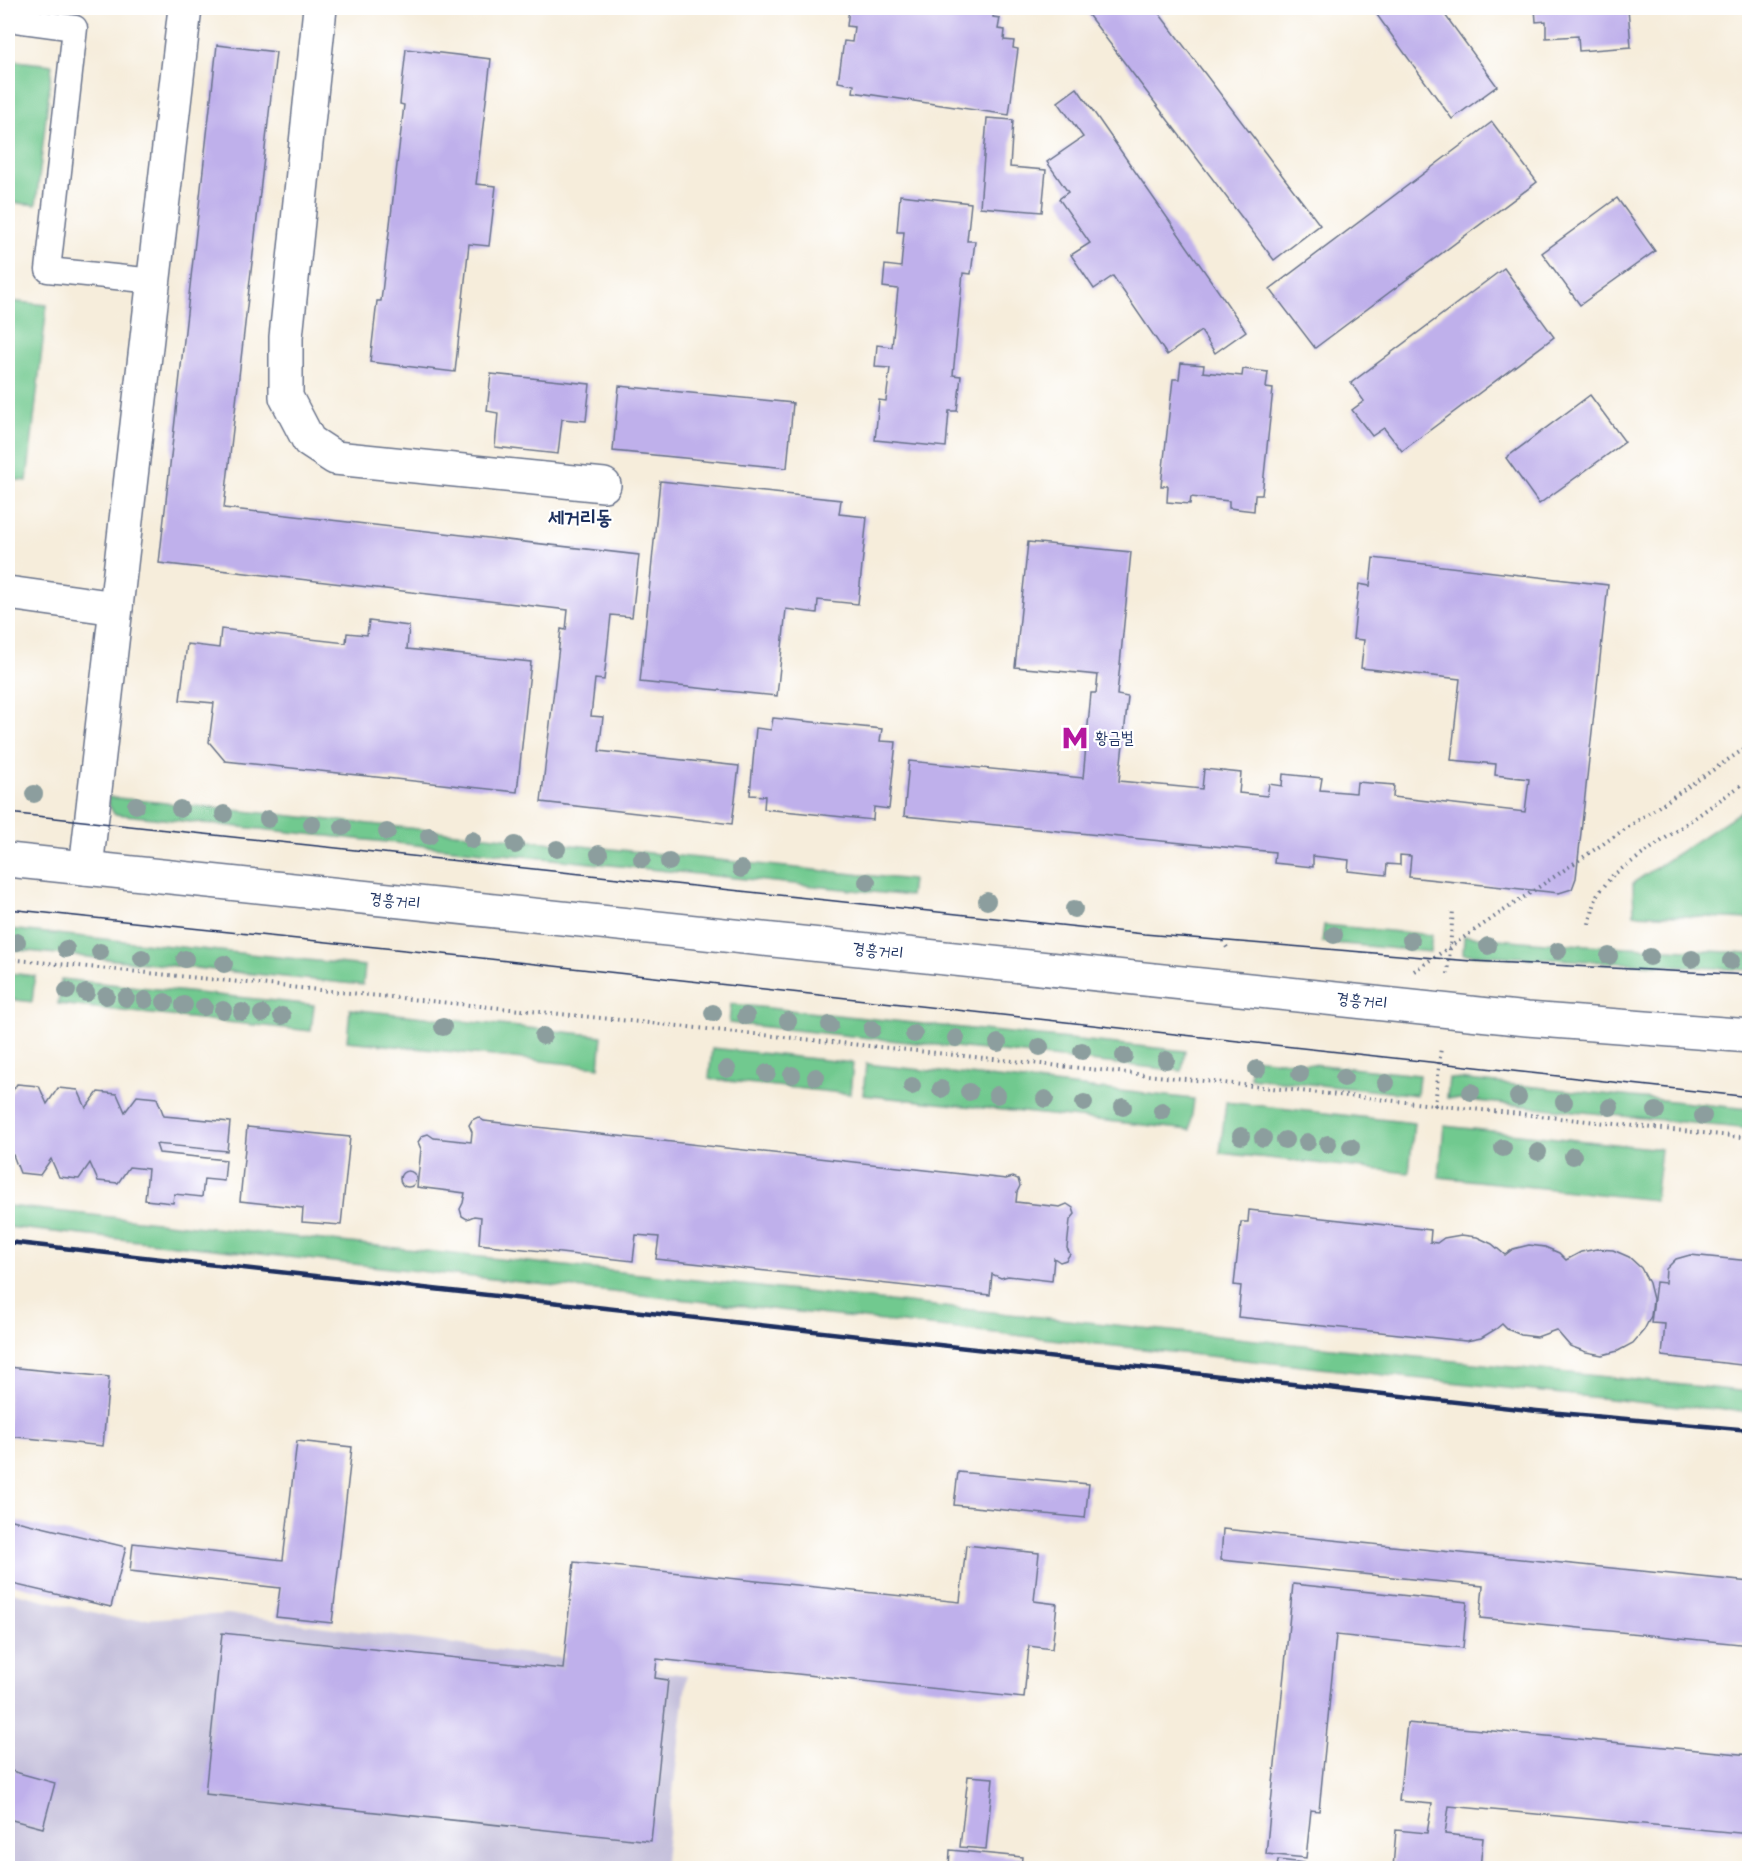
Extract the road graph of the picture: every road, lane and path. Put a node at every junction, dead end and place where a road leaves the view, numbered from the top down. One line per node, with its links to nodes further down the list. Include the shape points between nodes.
1 (185, 8): 4 (main road)
2 (320, 8): 5 (main road, via 286,337 286,397 309,441 335,458)
3 (8, 19): 4 (lane, via 75,28 48,270)
4 (154, 281): 7 (main road)
5 (604, 484)
6 (8, 593): 7 (main road)
7 (116, 608): 11 (main road)
8 (1749, 745): 14 (path)
9 (1749, 779): 12 (path, via 1613,875 1597,895)
10 (8, 860): 11 (main road, 경흥거리)
11 (86, 868): 15 (main road, 경흥거리, via 1527,1019)
12 (1589, 924)
13 (8, 959): 16 (path)
14 (1404, 977)
15 (1749, 1036)
16 (1749, 1138)

